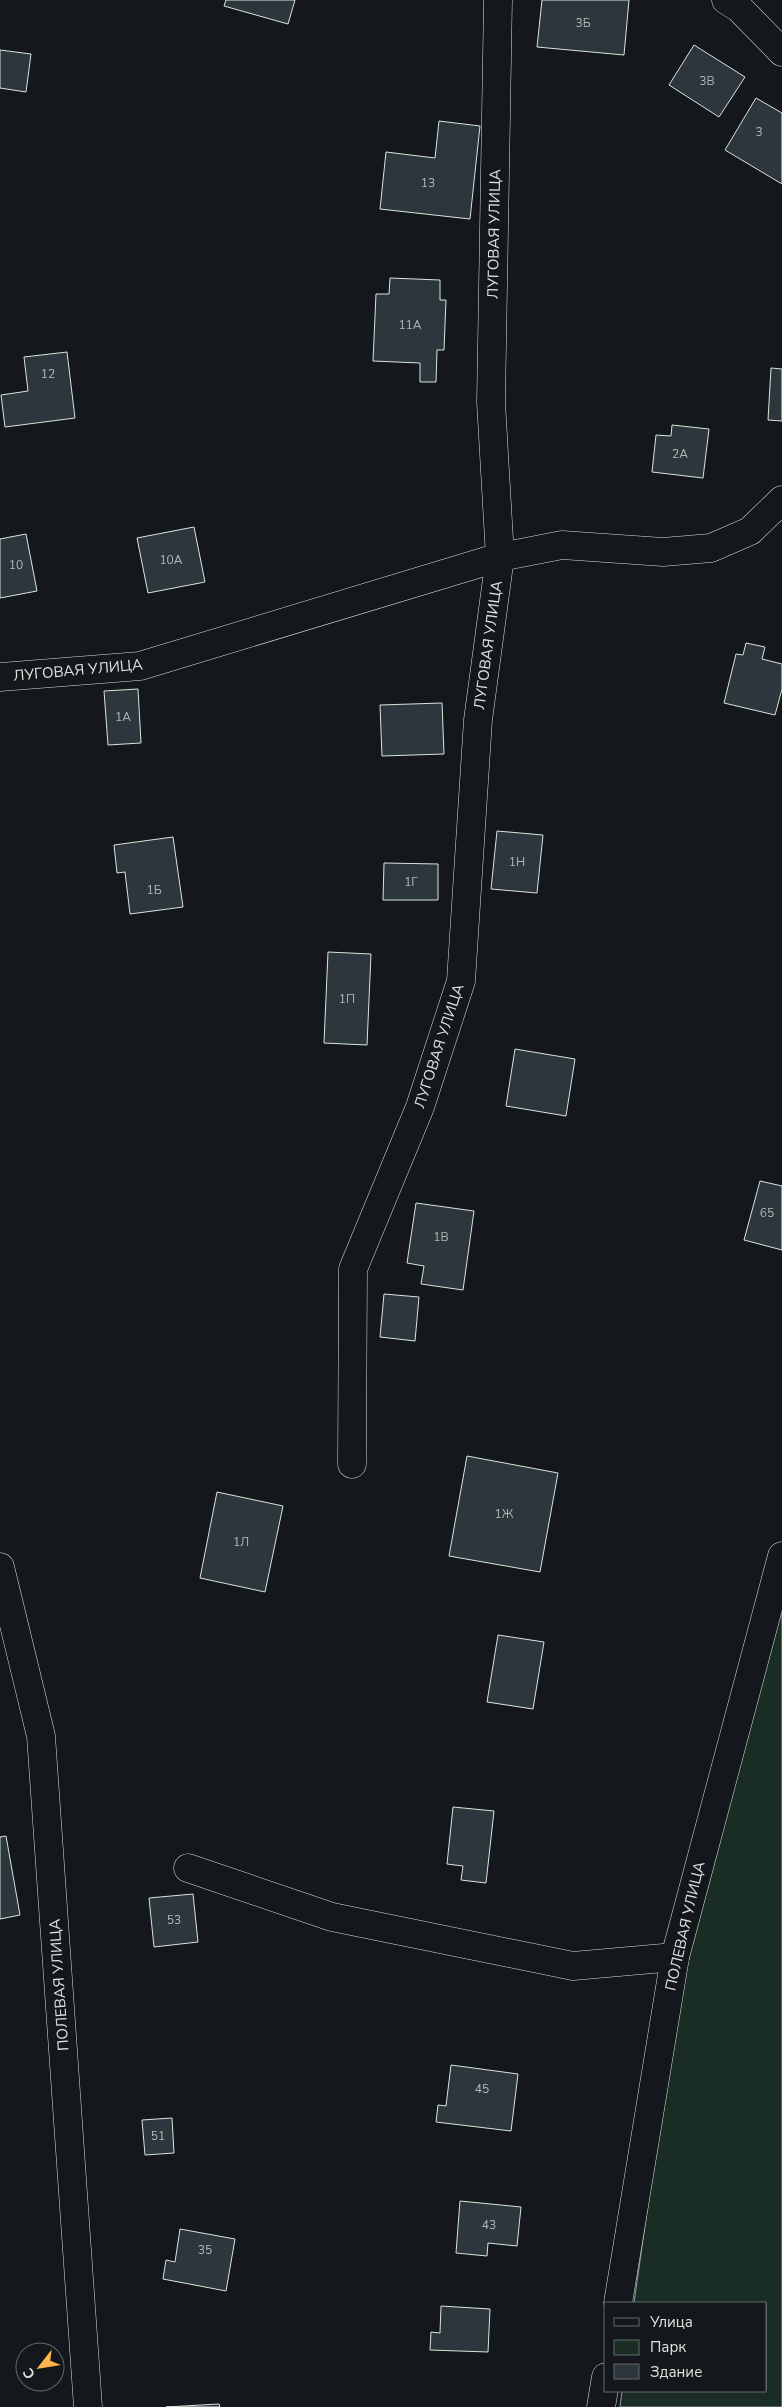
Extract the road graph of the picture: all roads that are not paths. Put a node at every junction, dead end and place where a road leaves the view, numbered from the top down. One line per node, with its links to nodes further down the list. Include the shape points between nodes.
1 (498, 0): 5 (street, ЛУГОВАЯ УЛИЦА, via 491,402)
2 (726, 0): 3 (street, via 739,8)
3 (782, 52)
4 (782, 500): 5 (street, ЛУГОВАЯ УЛИЦА, via 750,531 711,548 663,552 562,545)
5 (500, 557): 6 (street, ЛУГОВАЯ УЛИЦА, via 140,666); 7 (street, ЛУГОВАЯ УЛИЦА, via 478,720 460,981 420,1107 353,1269)
6 (0, 677)
7 (352, 1464)
8 (782, 1556): 11 (street, ПОЛЕВАЯ УЛИЦА)
9 (0, 1567): 14 (street, ПОЛЕВАЯ УЛИЦА, via 41,1736)
10 (188, 1868): 11 (street, via 332,1917 573,1966)
11 (675, 1957): 12 (street, ПОЛЕВАЯ УЛИЦА)
12 (618, 2302)
13 (604, 2389): 15 (street)
14 (88, 2407)
15 (601, 2407)

